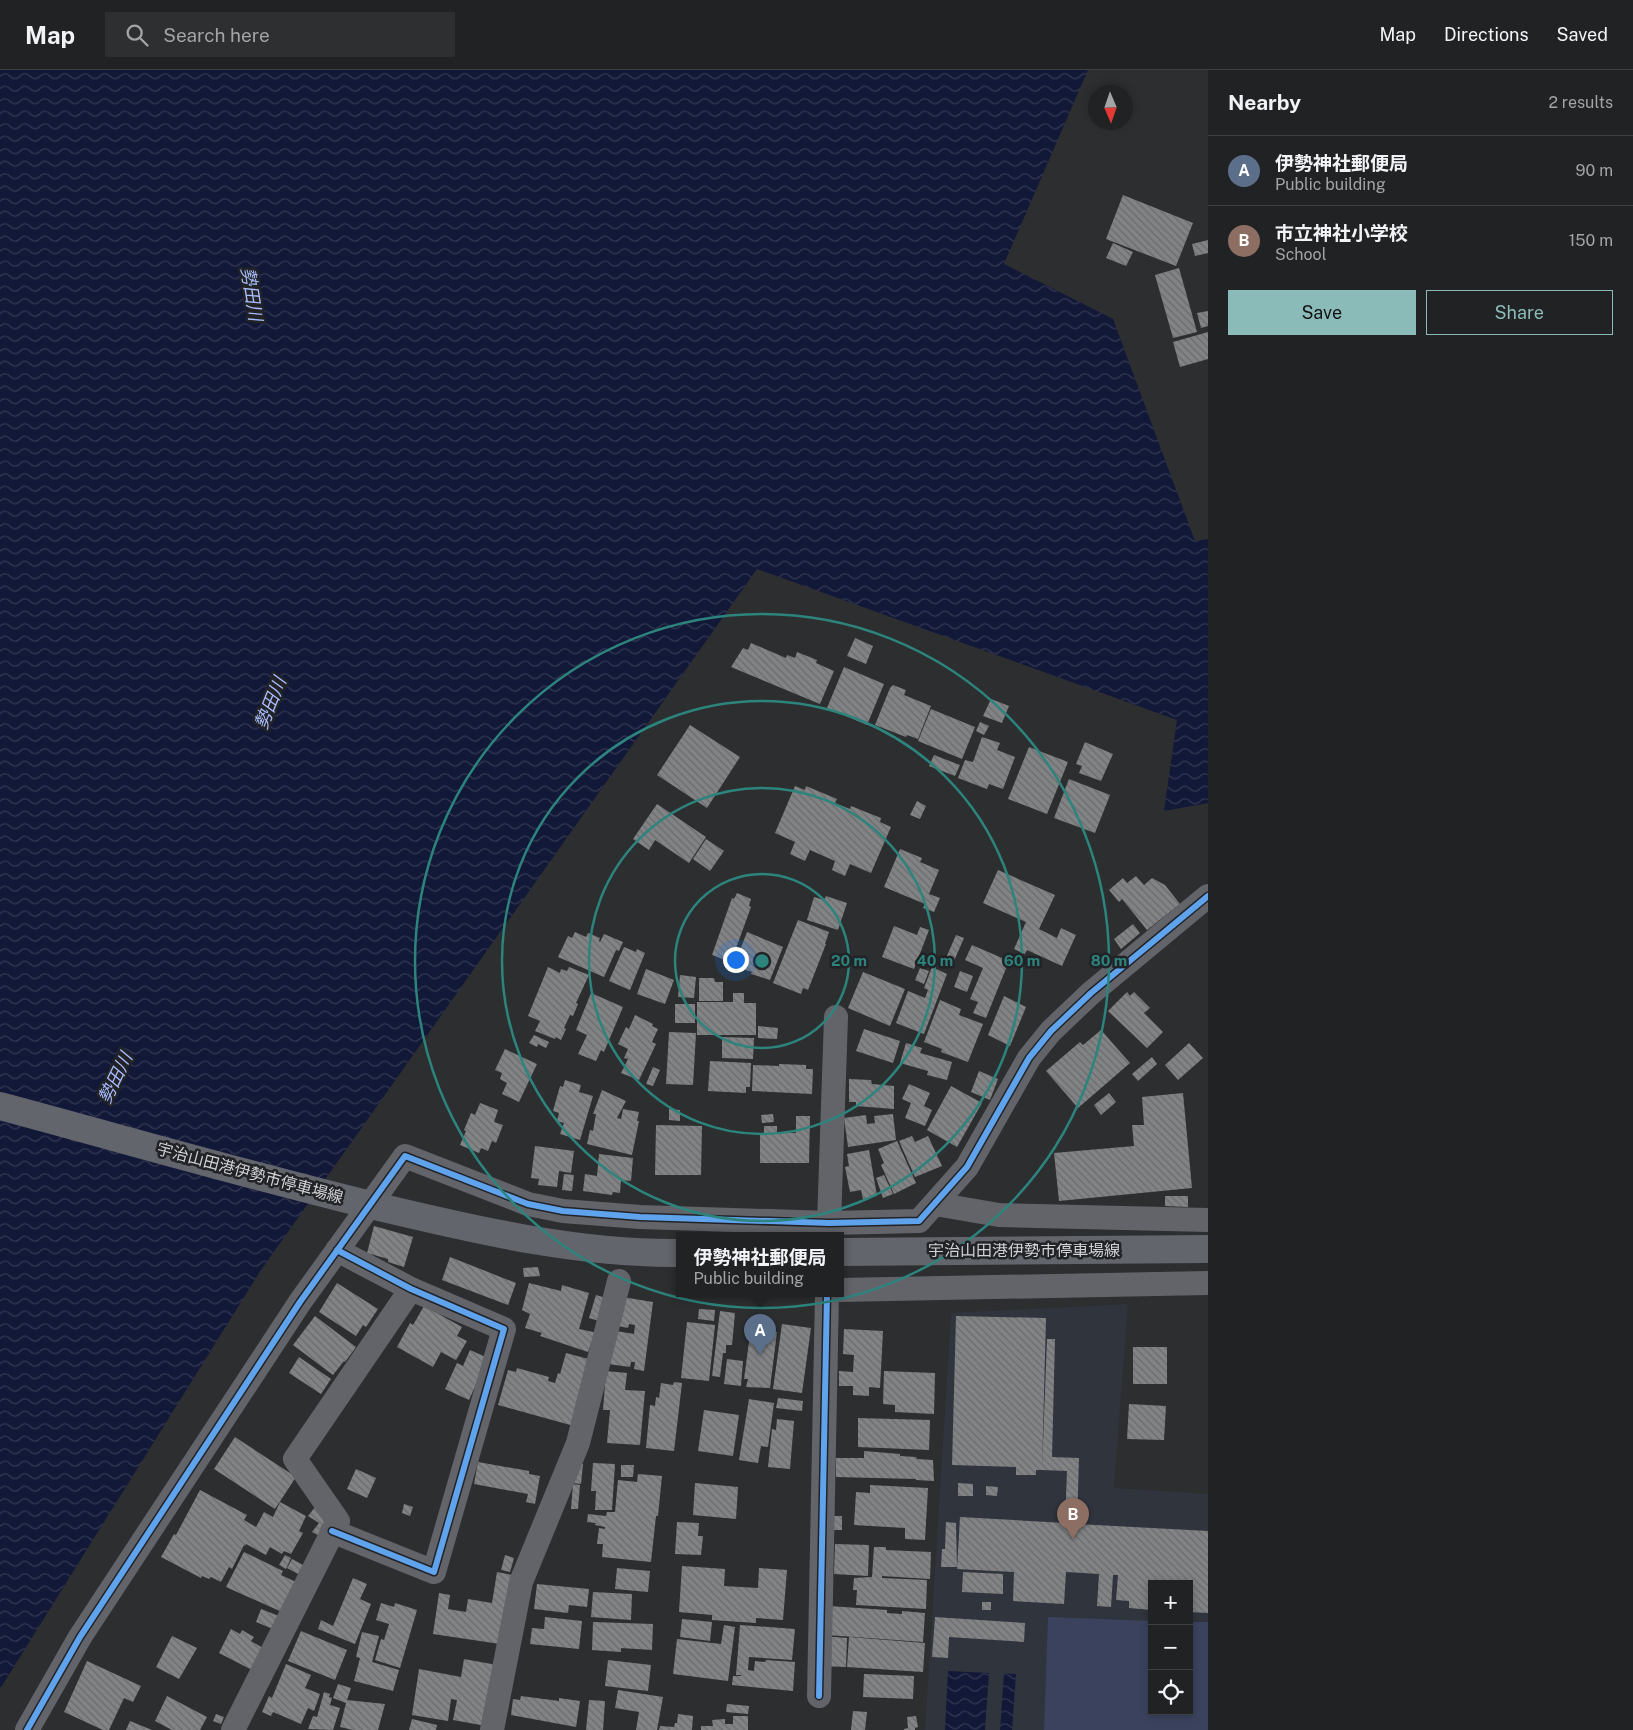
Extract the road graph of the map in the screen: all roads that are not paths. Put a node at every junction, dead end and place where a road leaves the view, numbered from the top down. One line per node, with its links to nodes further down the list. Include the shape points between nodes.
1 (1208, 896): 4 (street, via 1091,993 1051,1031 1025,1064 967,1167)
2 (836, 1018): 6 (street)
3 (0, 1106): 10 (main road, 宇治山田港伊勢市停車場線, bridge, via 336,1197 464,1227 551,1244 646,1254)
4 (935, 1204): 5 (street, via 999,1215); 6 (street, via 919,1220)
5 (1208, 1220)
6 (829, 1223): 8 (street, via 640,1217 563,1211 528,1204 406,1156)
7 (1208, 1249): 9 (main road, 宇治山田港伊勢市停車場線)
8 (337, 1250): 13 (street); 18 (street, via 80,1637)
9 (844, 1252)
10 (676, 1253)
11 (619, 1281): 20 (street, via 578,1443 521,1582)
12 (1208, 1283): 14 (street)
13 (411, 1289): 16 (street, via 295,1460 338,1521); 16 (street, via 504,1329 434,1572)
14 (844, 1290)
15 (826, 1297): 17 (street)
16 (332, 1531): 19 (street)
17 (819, 1696)
18 (27, 1730)
19 (233, 1730)
20 (492, 1730)

